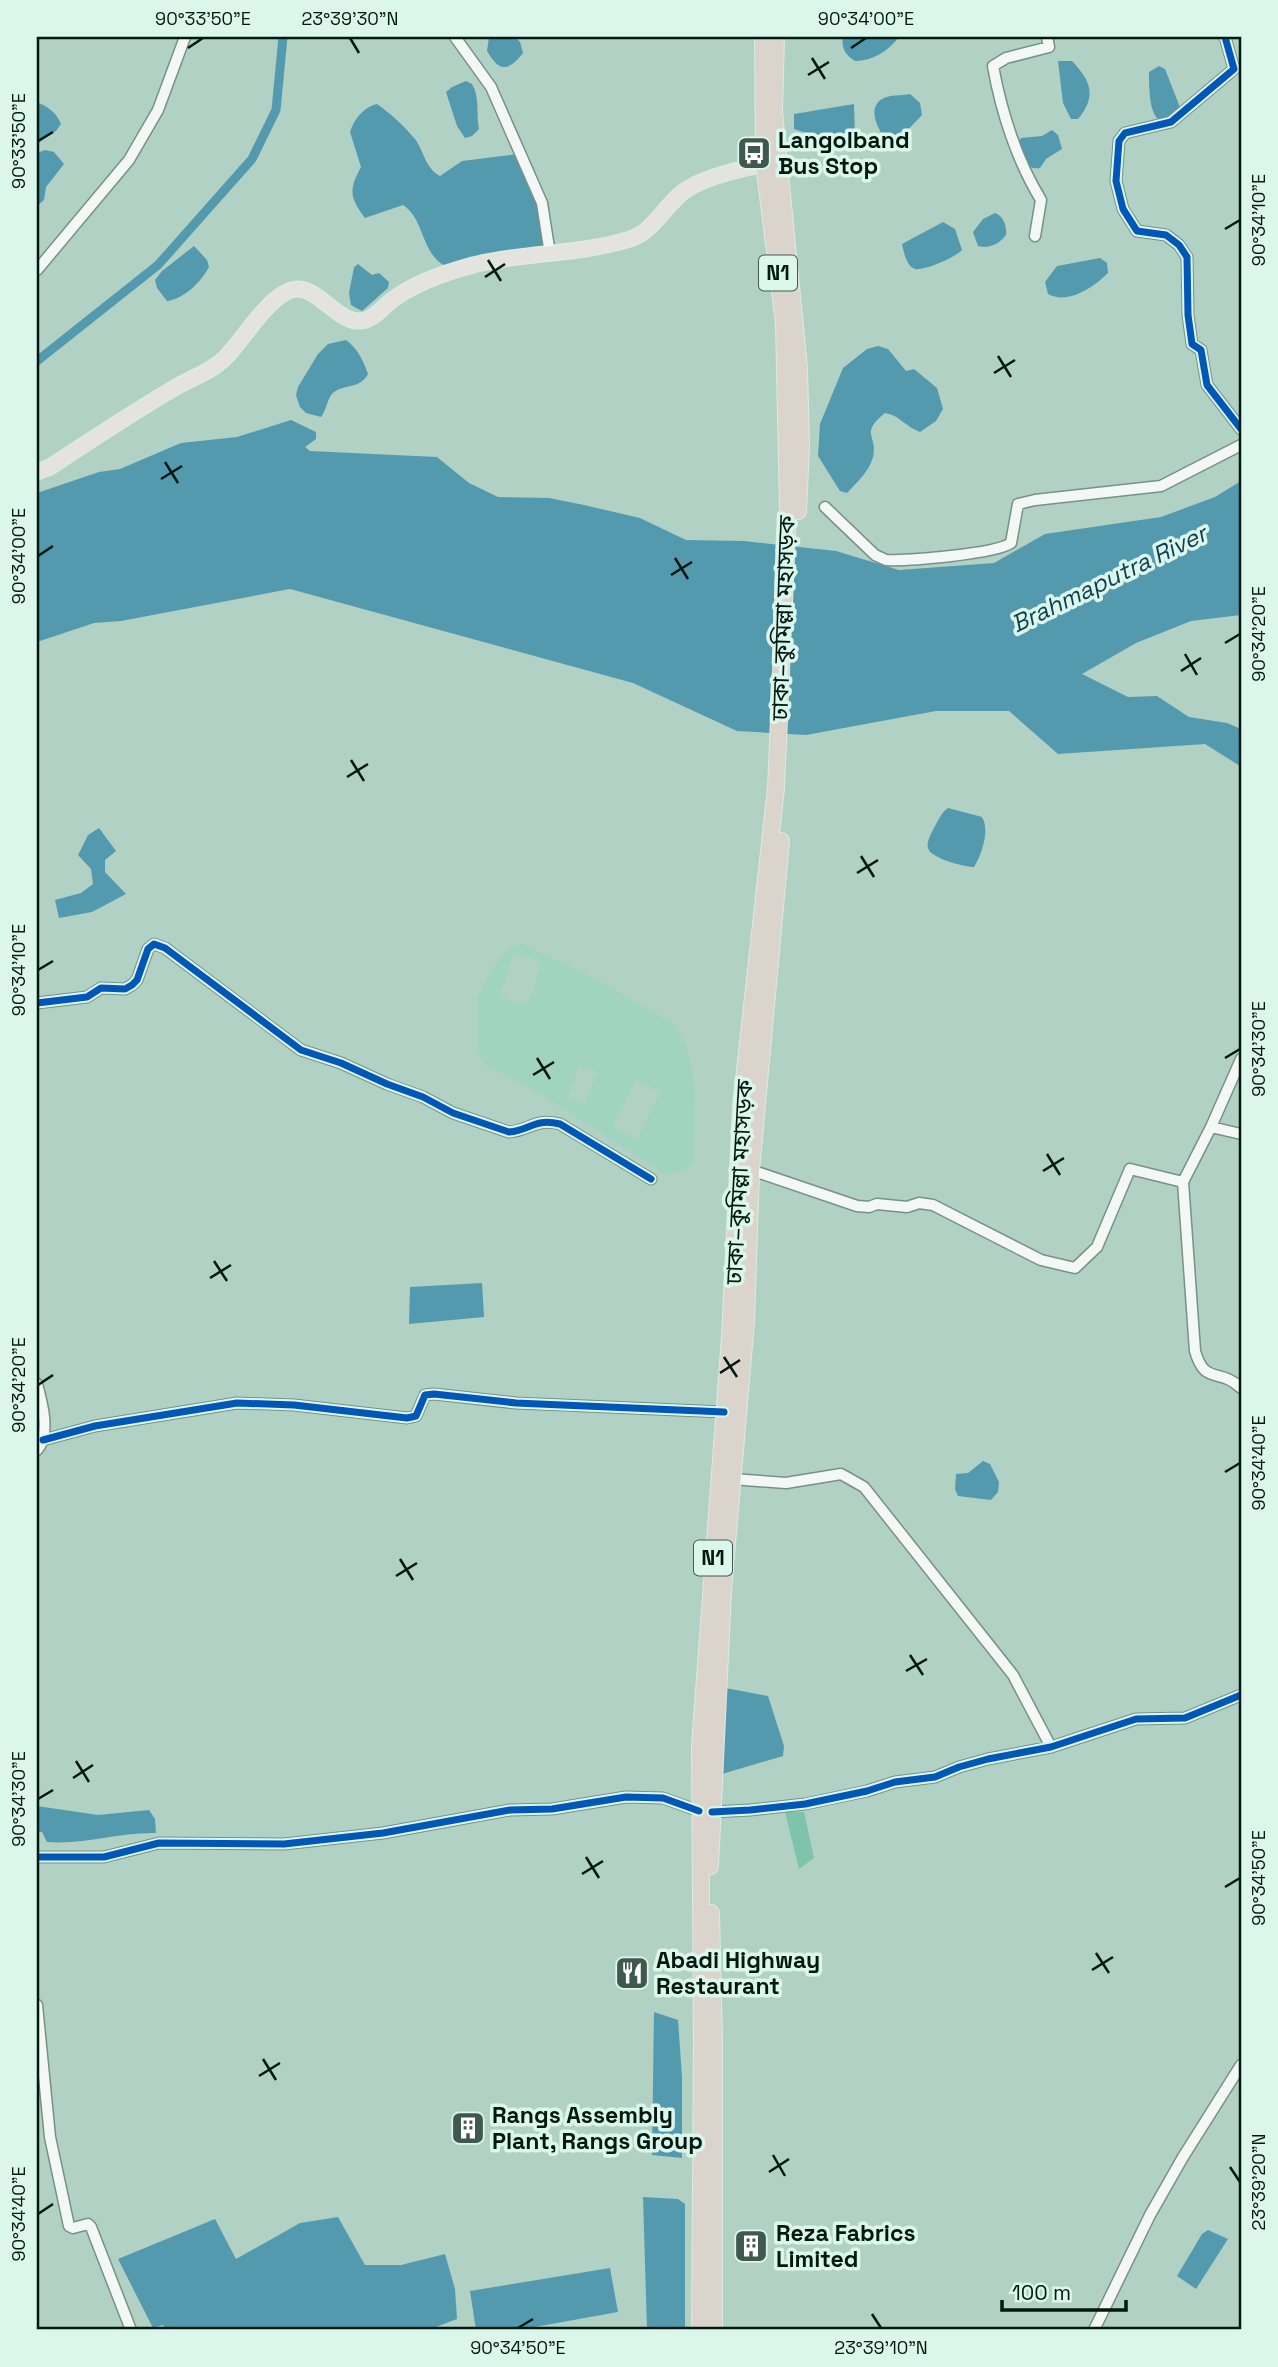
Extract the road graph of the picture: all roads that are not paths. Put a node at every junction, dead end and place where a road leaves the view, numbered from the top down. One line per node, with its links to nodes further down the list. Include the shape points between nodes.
1 (185, 37): 10 (street, via 158,110 129,160)
2 (455, 37): 9 (street, via 491,87 542,203)
3 (1047, 37): 8 (street, via 1049,47 993,66 1009,129 1041,200)
4 (776, 38): 7 (highway, ঢাকা–কুমিল্লা মহাসড়ক / N1); 15 (highway, ঢাকা–কুমিল্লা মহাসড়ক / N1, via 774,112 799,368 801,447)
5 (1226, 41): 6 (street); 11 (street, via 1234,69 1171,122 1125,132 1119,141 1116,181 1123,209 1137,231 1166,235 1187,257 1192,344 1201,350 1207,385)
6 (1241, 43)
7 (764, 164): 9 (main road, via 688,188 650,228 631,239); 15 (highway, ঢাকা–কুমিল্লা মহাসড়ক / N1, via 784,323)
8 (1035, 236)
9 (550, 254): 13 (main road, via 475,265 431,279 363,321 349,318 303,289 293,289 272,303 214,368 173,388)
10 (37, 270)
11 (1241, 429)
12 (1241, 444): 14 (street, via 1161,486 1018,504 1011,543 981,551 886,560)
13 (37, 472)
14 (825, 507)
15 (793, 509): 16 (highway, ঢাকা–কুমিল্লা মহাসড়ক / N1)
16 (781, 789): 21 (highway, ঢাকা–কুমিল্লা মহাসড়ক / N1); 26 (highway, ঢাকা–কুমিল্লা মহাসড়ক / N1, via 741,1107)
17 (37, 1003): 22 (street, via 87,998 101,988 125,989 137,980 148,950 155,944 301,1050 509,1132 535,1122 560,1124)
18 (1241, 1059): 19 (street)
19 (1211, 1127): 20 (street); 23 (street)
20 (1241, 1134)
21 (751, 1170): 23 (street, via 857,1206 933,1205 1041,1260 1075,1268 1097,1247 1130,1169); 28 (highway, ঢাকা–কুমিল্লা মহাসড়ক / N1, via 746,1321)
22 (651, 1179)
23 (1183, 1182): 25 (street, via 1195,1350 1207,1374 1232,1379)
24 (37, 1384): 27 (street, via 45,1414)
25 (1241, 1388)
26 (724, 1412): 27 (street, via 516,1403 434,1394 425,1395 416,1416 407,1418 237,1403 95,1426); 31 (highway, ঢাকা–কুমিল্লা মহাসড়ক / N1, via 700,1746)
27 (40, 1445)
28 (732, 1479): 30 (street, via 786,1483 841,1474 864,1487 1013,1675); 31 (highway, ঢাকা–কুমিল্লা মহাসড়ক / N1)
29 (1241, 1695): 30 (street, via 1185,1718 1136,1719)
30 (1051, 1747): 31 (street, via 805,1804)
31 (705, 1811): 32 (street, via 663,1798 626,1797 284,1844 159,1843 104,1857); 36 (highway, ঢাকা–কুমিল্লা মহাসড়ক / N1); 37 (highway, ঢাকা–কুমিল্লা মহাসড়ক / N1)
32 (37, 1857)
33 (37, 2006): 35 (street, via 50,2137 69,2227 91,2227)
34 (1241, 2065): 38 (street, via 1150,2215)
35 (131, 2330)
36 (700, 2330)
37 (714, 2330)
38 (1094, 2330)

